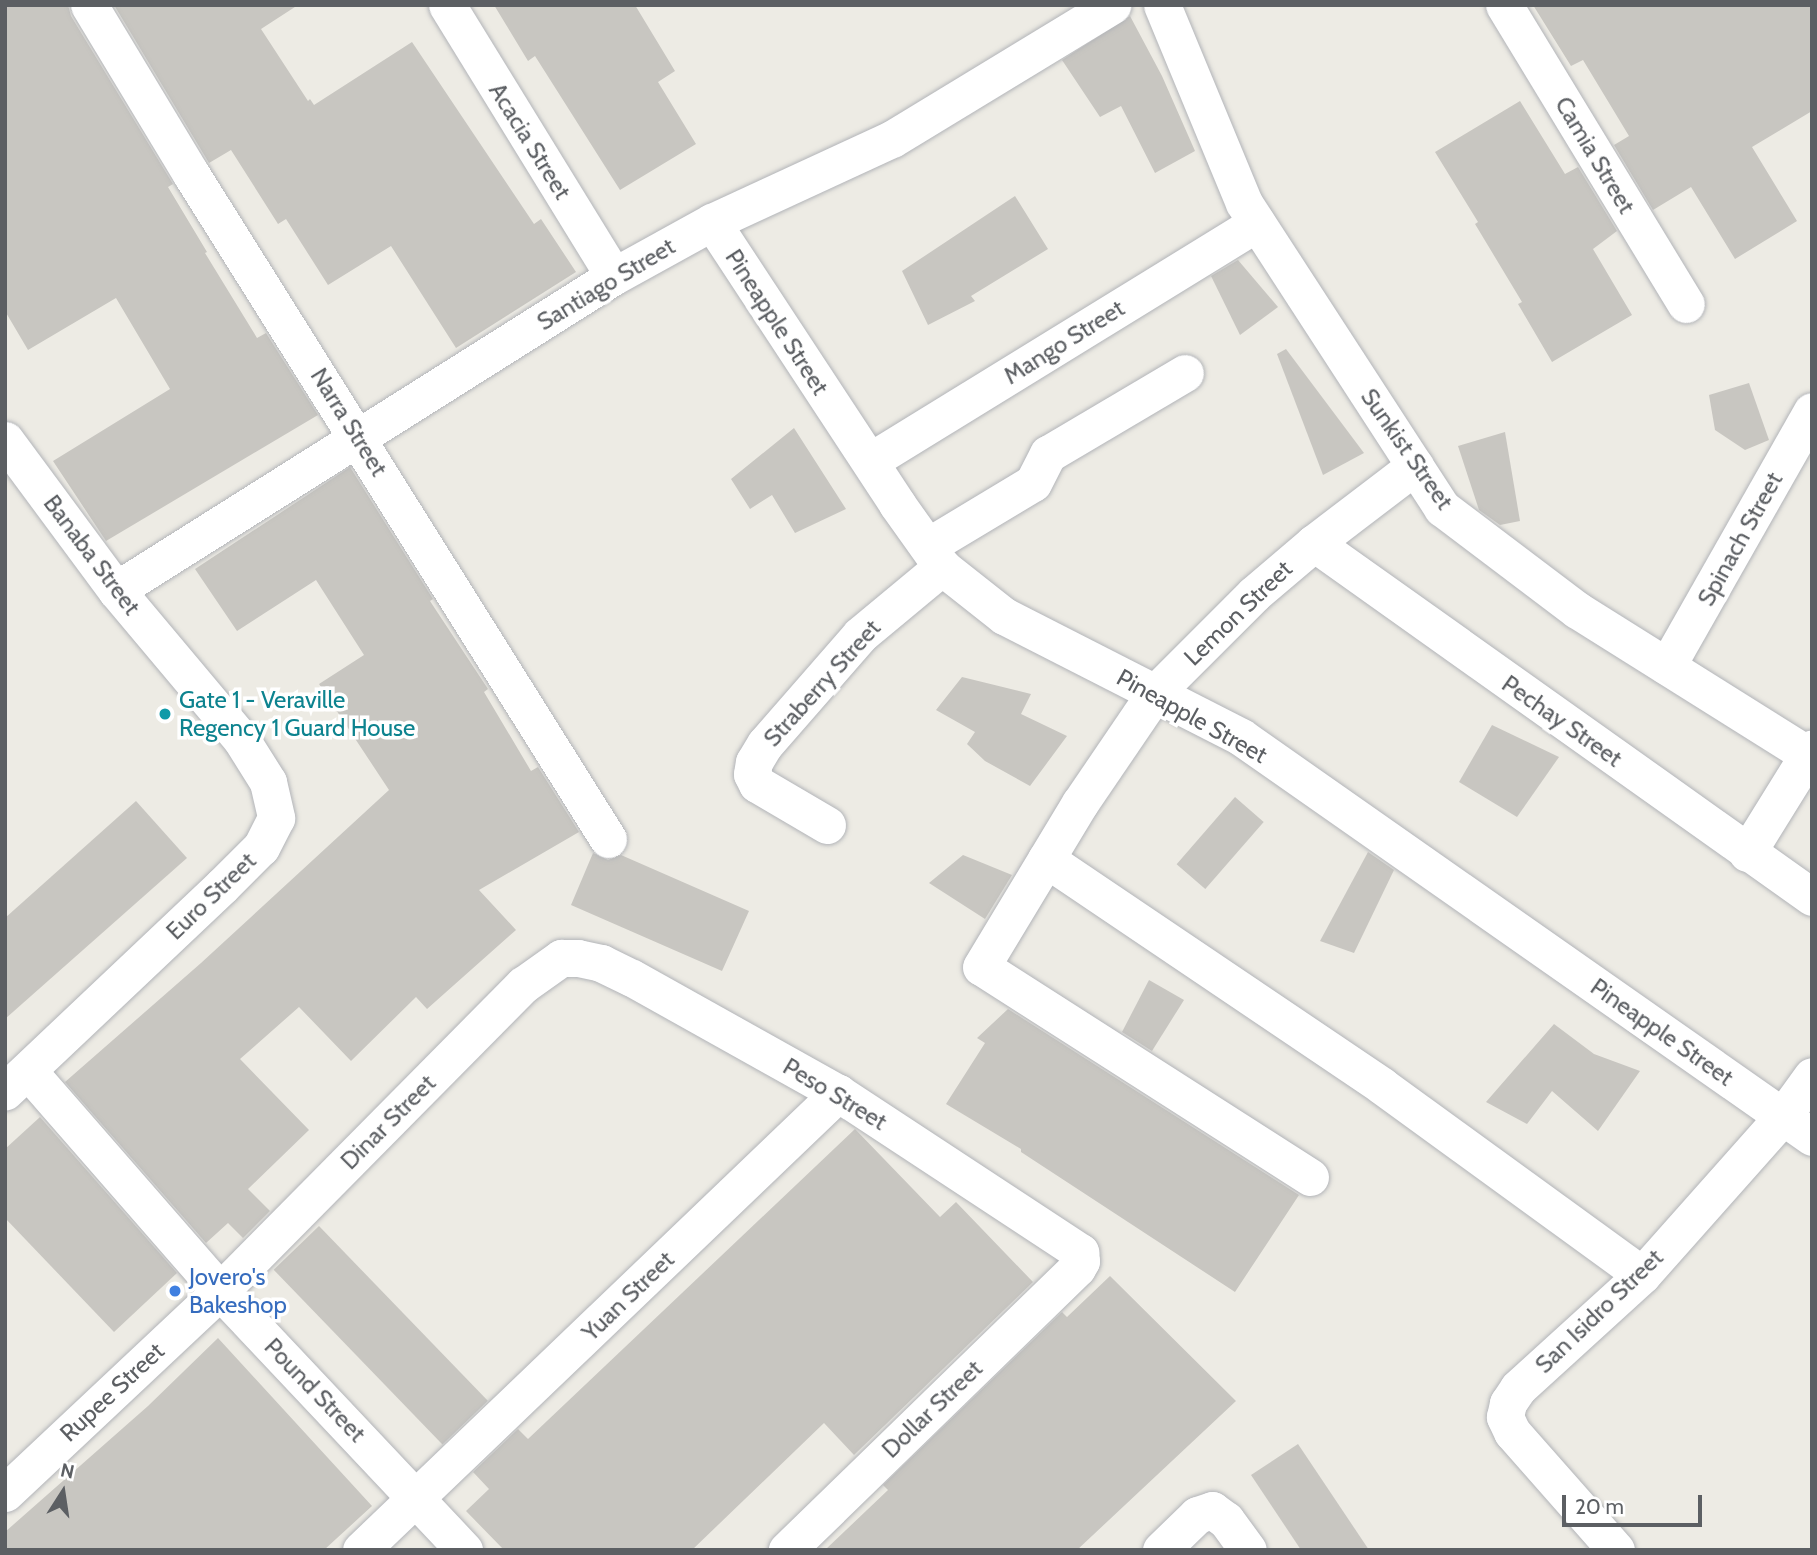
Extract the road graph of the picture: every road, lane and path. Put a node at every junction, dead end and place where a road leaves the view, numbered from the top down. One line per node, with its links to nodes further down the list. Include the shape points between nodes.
1 (89, 5): 12 (street, Narra Street)
2 (447, 5): 8 (street, Acacia Street)
3 (1112, 5): 6 (street, Santiago Street, via 892,139)
4 (1162, 5): 7 (street, Sunkist Street, via 1244,202)
5 (1504, 5): 9 (street, Camia Street)
6 (712, 222): 8 (street, Santiago Street); 14 (street, Pineapple Street)
7 (1257, 223): 14 (street, Mango Street); 15 (street, Sunkist Street)
8 (614, 276): 12 (street, Santiago Street)
9 (1686, 304)
10 (1185, 373): 17 (street, via 1048,454 1033,483)
11 (1812, 411): 19 (street, Spinach Street)
12 (360, 439): 18 (street, Santiago Street); 24 (street, Narra Street)
13 (5, 440): 18 (street, Banaba Street)
14 (870, 461): 17 (street, Pineapple Street)
15 (1415, 467): 16 (street, Lemon Street); 19 (street, Sunkist Street, via 1442,508 1577,610)
16 (1314, 543): 21 (street, Lemon Street, via 1254,594); 25 (street, Pechay Street)
17 (935, 557): 21 (street, Pineapple Street, via 1004,616); 23 (street, Straberry Street, via 860,635 754,762 752,774 757,785)
18 (116, 590): 20 (street, Banaba Street)
19 (1667, 666): 22 (street, Sunkist Street)
20 (181, 669): 30 (street, Euro Street, via 241,739 268,782 276,818 261,847)
21 (1154, 694): 26 (street, Lemon Street); 32 (street, Pineapple Street, via 1241,737)
22 (1810, 751): 25 (street)
23 (827, 825)
24 (608, 839)
25 (1747, 853): 27 (street, Pechay Street)
26 (1046, 859): 33 (street, Lemon Street, via 981,967); 35 (street, via 1382,1086)
27 (1812, 897)
28 (561, 958): 31 (street, Peso Street, via 601,963); 36 (street, Dinar Street, via 523,985)
29 (1812, 1076): 32 (street, San Isidro Street)
30 (17, 1081): 36 (street, Pound Street)
31 (838, 1093): 34 (street, Peso Street, via 1080,1252); 38 (street, Yuan Street)
32 (1797, 1127): 35 (street, San Isidro Street)
33 (1310, 1177)
34 (1077, 1268): 41 (street, Dollar Street)
35 (1642, 1275): 44 (street, San Isidro Street, via 1518,1388 1505,1417 1512,1432)
36 (219, 1291): 37 (street, Rupee Street); 38 (street, Pound Street)
37 (5, 1493)
38 (417, 1498): 39 (street, Yuan Street); 40 (street, Pound Street)
39 (361, 1550)
40 (464, 1550)
41 (787, 1550)
42 (1161, 1550): 43 (street, via 1197,1515 1212,1510 1226,1520)
43 (1248, 1550)
44 (1616, 1550)

